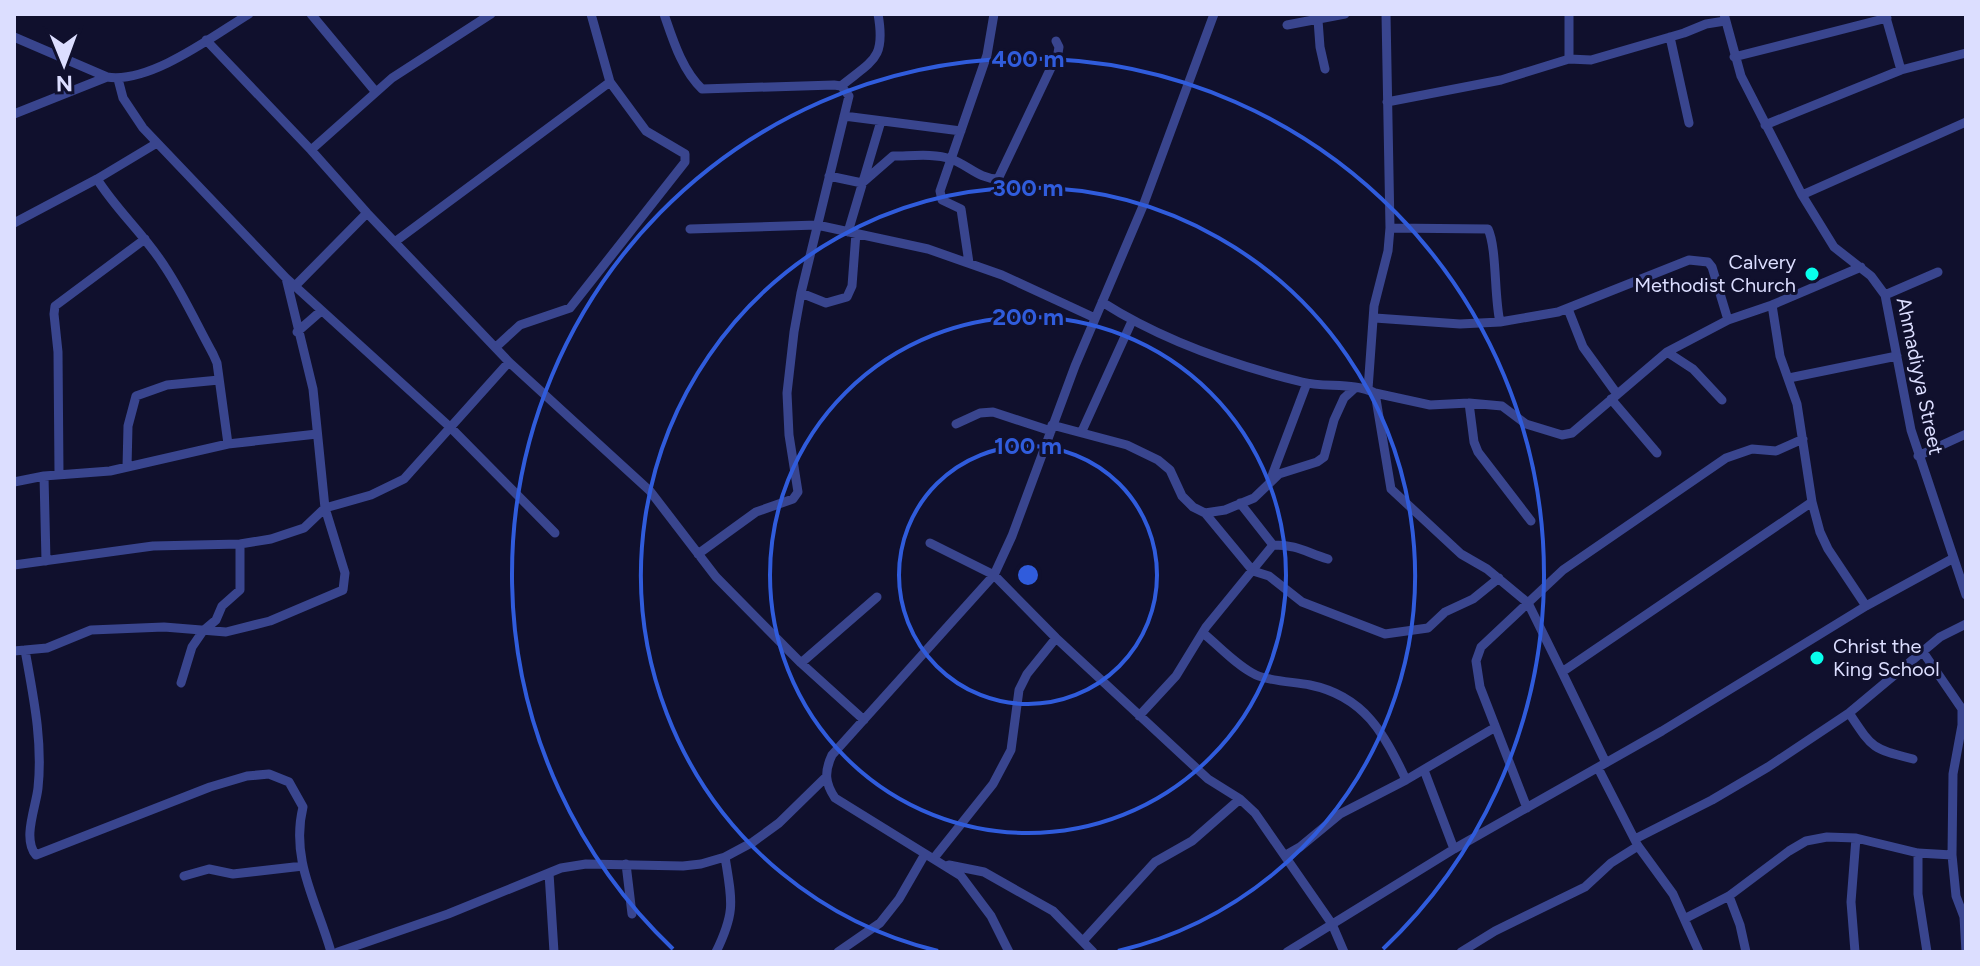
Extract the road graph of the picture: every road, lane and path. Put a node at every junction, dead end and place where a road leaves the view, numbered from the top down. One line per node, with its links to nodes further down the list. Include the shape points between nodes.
1 (249, 14): 18 (street)
2 (311, 14): 29 (street)
3 (491, 14): 29 (street)
4 (591, 14): 27 (street)
5 (664, 14): 28 (street, via 692,80 702,89)
6 (878, 14): 28 (street, via 877,57)
7 (994, 14): 37 (street, via 987,55)
8 (1214, 14): 60 (street)
9 (1345, 14): 14 (street)
10 (1386, 14): 30 (street)
11 (1569, 14): 22 (street)
12 (1886, 16): 21 (street); 24 (street)
13 (1724, 18): 17 (street); 21 (street, Ahmadiyya Street)
14 (1318, 20): 15 (street); 23 (street)
15 (1287, 25)
16 (14, 37): 25 (street)
17 (1670, 37): 22 (street, via 1591,60); 34 (street)
18 (206, 40): 26 (street, via 139,75); 39 (street)
19 (1056, 41): 40 (street, via 1058,53 998,179 988,179)
20 (1966, 53): 24 (street)
21 (1734, 57): 35 (street, Ahmadiyya Street)
22 (1569, 59): 30 (street, via 1501,80)
23 (1325, 69)
24 (1901, 70): 35 (street)
25 (107, 77): 26 (street); 31 (street)
26 (118, 79): 38 (street, via 131,113)
27 (610, 82): 52 (street); 70 (street, via 646,131 685,154 685,162 570,308 520,325)
28 (841, 86): 32 (street, via 849,96)
29 (375, 91): 39 (street)
30 (1387, 102): 48 (street)
31 (14, 114)
32 (844, 116): 33 (street); 41 (street)
33 (881, 121): 37 (street); 43 (street)
34 (1689, 123)
35 (1765, 125): 44 (street, Ahmadiyya Street)
36 (1965, 125): 44 (street)
37 (961, 131): 40 (street)
38 (157, 143): 42 (street); 56 (street)
39 (311, 150): 45 (street)
40 (950, 158): 43 (street, via 893,156); 53 (street, via 940,196 961,209)
41 (829, 176): 43 (street); 47 (street)
42 (97, 179): 46 (street); 51 (street)
43 (862, 183): 50 (street)
44 (1802, 195): 54 (street, Ahmadiyya Street, via 1834,247)
45 (367, 213): 52 (street); 57 (street)
46 (14, 223)
47 (817, 225): 49 (street); 50 (street); 58 (street)
48 (1390, 228): 65 (street); 68 (street, via 1488,229)
49 (690, 229)
50 (852, 232): 53 (street); 58 (street, via 852,286 847,297 826,303)
51 (145, 239): 75 (street, via 213,354); 93 (street, via 55,306)
52 (396, 241): 70 (street)
53 (969, 263): 64 (street)
54 (1861, 267): 59 (street, Ahmadiyya Street); 61 (street)
55 (1938, 272): 59 (street)
56 (286, 278): 57 (street); 69 (street)
57 (294, 287): 63 (street)
58 (801, 293): 106 (street, via 787,393 798,492 793,499 756,512)
59 (1885, 295): 72 (street, Ahmadiyya Street)
60 (1102, 302): 64 (street); 67 (street)
61 (1772, 305): 66 (street); 74 (street, via 1774,333)
62 (1568, 309): 66 (street, via 1689,260 1712,267); 68 (street); 79 (street, via 1583,347)
63 (321, 311): 69 (street); 83 (street)
64 (1095, 318): 84 (street)
65 (1375, 318): 68 (street); 78 (street)
66 (1728, 320): 71 (street)
67 (1132, 321): 76 (street, via 1236,365); 85 (street)
68 (1500, 322)
69 (297, 332): 86 (street, via 313,389)
70 (496, 347): 73 (street)
71 (1667, 352): 79 (street); 80 (street, via 1693,369)
72 (1897, 356): 74 (street); 91 (street, Ahmadiyya Street)
73 (509, 362): 83 (street); 106 (street, via 650,491)
74 (1789, 378): 88 (street)
75 (219, 380): 89 (street); 92 (street, via 167,385 136,396 128,426)
76 (1307, 383): 77 (street); 96 (street)
77 (1356, 387): 78 (street); 96 (street, via 1344,398 1324,457 1279,474)
78 (1371, 391): 81 (street, via 1430,405); 113 (street, via 1391,489 1461,554)
79 (1614, 397): 81 (street, via 1581,427 1562,435 1526,424 1502,406); 90 (street)
80 (1722, 400)
81 (1469, 403): 101 (street, via 1478,452)
82 (956, 424): 84 (street, via 993,412)
83 (451, 428): 99 (street, via 395,484); 102 (street)
84 (1052, 428): 85 (street); 112 (street)
85 (1082, 431): 100 (street, via 1158,460 1170,470 1182,496)
86 (317, 434): 89 (street); 99 (street)
87 (1966, 434): 91 (street)
88 (1803, 439): 97 (street); 116 (street, via 1776,451 1752,449 1726,458 1563,570)
89 (228, 444): 92 (street)
90 (1657, 453)
91 (1918, 456): 108 (street, Ahmadiyya Street)
92 (127, 467): 93 (street)
93 (59, 474): 94 (street)
94 (44, 476): 95 (street); 109 (street)
95 (14, 482)
96 (1268, 486): 98 (street)
97 (1812, 502): 117 (street, via 1828,549); 126 (street)
98 (1240, 503): 100 (street); 105 (street)
99 (325, 508): 104 (street, via 304,528); 119 (street, via 345,573 343,590 258,625)
100 (1205, 513): 111 (street)
101 (1531, 521)
102 (555, 533)
103 (930, 543): 112 (street)
104 (240, 544): 109 (street, via 153,546); 119 (street, via 240,590)
105 (1273, 545): 107 (street, via 1296,545); 111 (street)
106 (698, 554): 125 (street)
107 (1328, 559)
108 (1952, 559): 114 (street, Ahmadiyya Street); 117 (street)
109 (46, 561): 110 (street)
110 (14, 565)
111 (1253, 571): 113 (street, via 1269,576 1302,602 1385,634 1428,628); 120 (street)
112 (994, 575): 121 (street); 130 (street)
113 (1499, 578): 116 (street)
114 (1966, 595)
115 (877, 597): 125 (street)
116 (1528, 603): 126 (street); 131 (street, via 1481,647 1476,661)
117 (1866, 606): 133 (street)
118 (1966, 624): 124 (street)
119 (203, 631): 122 (street, via 91,630 47,648); 127 (street, via 188,655)
120 (1203, 633): 129 (street, via 1176,676); 136 (street, via 1253,674 1315,686 1362,710 1381,731)
121 (1056, 638): 129 (street); 146 (street, via 1019,690 1011,750 993,784)
122 (25, 650): 123 (street); 148 (street, via 39,731 29,841 36,855 210,787 269,774 289,782 303,807 298,829)
123 (14, 651)
124 (1923, 652): 128 (street); 144 (street, via 1962,709 1953,774)
125 (801, 663): 130 (street)
126 (1562, 672): 133 (street)
127 (181, 683)
128 (1849, 713): 132 (street, via 1878,750); 140 (street)
129 (1139, 716): 137 (street, via 1208,779)
130 (864, 720): 135 (street, via 832,755)
131 (1494, 728): 134 (street); 138 (street)
132 (1913, 759)
133 (1602, 765): 138 (street); 140 (street)
134 (1424, 770): 136 (street); 141 (street)
135 (826, 777): 145 (street, via 779,823); 146 (street, via 835,798)
136 (1406, 780): 143 (street, via 1340,814)
137 (1240, 799): 143 (street); 155 (street, via 1192,841 1155,862)
138 (1527, 808): 141 (street)
139 (1856, 838): 142 (street); 151 (street, via 1806,841); 169 (street, via 1851,902)
140 (1636, 842): 153 (street); 166 (street, via 1585,887)
141 (1454, 849): 154 (street)
142 (1918, 853): 144 (street); 170 (street)
143 (1286, 855): 154 (street)
144 (1952, 855): 171 (street)
145 (725, 857): 147 (street, via 683,866); 160 (street, via 731,912)
146 (933, 859): 155 (street, via 984,872 1053,911); 161 (street, via 880,923); 162 (street, via 968,883)
147 (626, 864): 149 (street, via 586,864); 152 (street)
148 (303, 866): 150 (street, via 233,874 209,869); 157 (street)
149 (549, 873): 156 (street); 159 (street)
150 (184, 876)
151 (1729, 896): 153 (street); 168 (street)
152 (632, 914)
153 (1686, 918): 167 (street)
154 (1332, 924): 164 (street); 165 (street)
155 (1083, 941): 163 (street)
156 (356, 950): 158 (street)
157 (331, 952)
158 (338, 952)
159 (554, 952)
160 (716, 952)
161 (838, 952)
162 (1009, 952)
163 (1093, 952)
164 (1287, 952)
165 (1344, 952)
166 (1461, 952)
167 (1699, 952)
168 (1746, 952)
169 (1855, 952)
170 (1927, 952)
171 (1966, 952)

